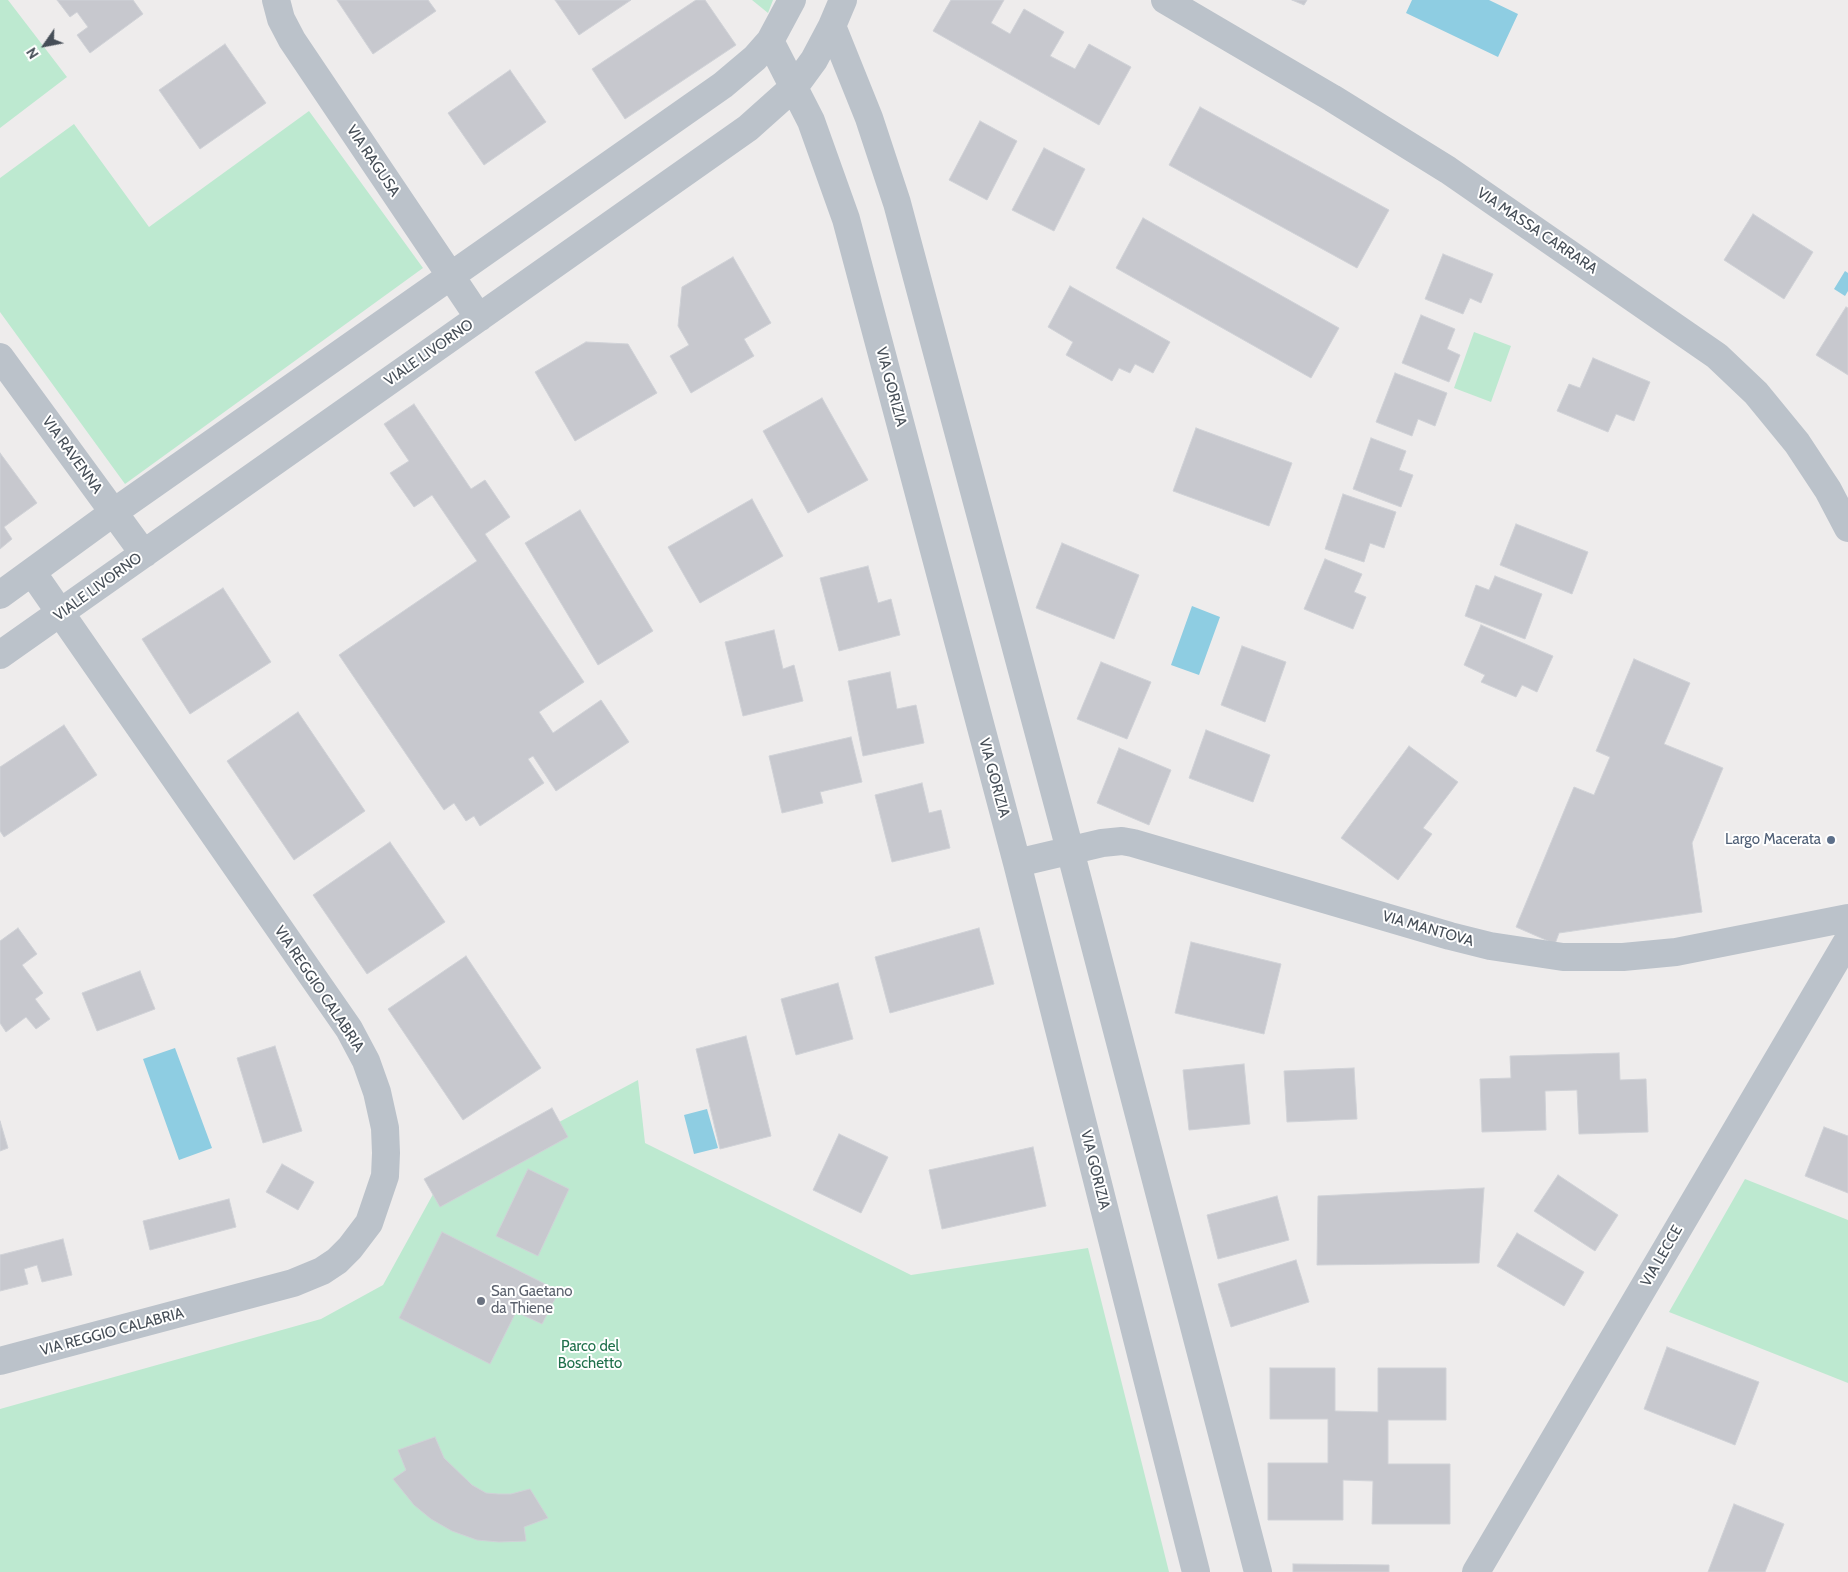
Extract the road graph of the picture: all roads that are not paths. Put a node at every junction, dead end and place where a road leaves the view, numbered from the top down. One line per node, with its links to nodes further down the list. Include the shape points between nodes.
1 (276, 0): 8 (street, VIA RAGUSA, via 292,40)
2 (792, 0): 6 (street)
3 (843, 0): 5 (street)
4 (1165, 0): 12 (street, VIA MASSA CARRARA, via 1448,170 1717,356 1756,393 1798,443)
5 (832, 26): 7 (street, VIALE LIVORNO, via 814,60); 18 (street, via 874,133 897,203)
6 (770, 42): 7 (street, VIA GORIZIA); 8 (street, via 723,85)
7 (795, 86): 9 (street, VIALE LIVORNO, via 748,128); 19 (street, VIA GORIZIA, via 820,144 846,219)
8 (451, 275): 9 (street, VIA RAGUSA); 11 (street)
9 (479, 318): 13 (street, VIALE LIVORNO)
10 (0, 357): 11 (street, VIA RAVENNA)
11 (114, 512): 13 (street, VIA RAVENNA); 14 (street)
12 (1848, 528)
13 (144, 554): 16 (street, VIALE LIVORNO)
14 (32, 572): 15 (street); 16 (street, VIA REGGIO CALABRIA)
15 (0, 595)
16 (60, 614): 17 (street, VIALE LIVORNO); 22 (street, VIA REGGIO CALABRIA, via 358,1045 382,1111 385,1176 375,1208 362,1234 337,1261 305,1279)
17 (0, 655)
18 (1070, 850): 19 (street, VIA MANTOVA); 20 (street, VIA MANTOVA, via 1122,841 1145,845 1442,934 1490,946 1563,957 1623,957 1676,952); 24 (street)
19 (1017, 863): 23 (street, VIA GORIZIA)
20 (1848, 918)
21 (1848, 940): 25 (street, VIA LECCE)
22 (0, 1361)
23 (1196, 1572)
24 (1258, 1572)
25 (1476, 1572)

